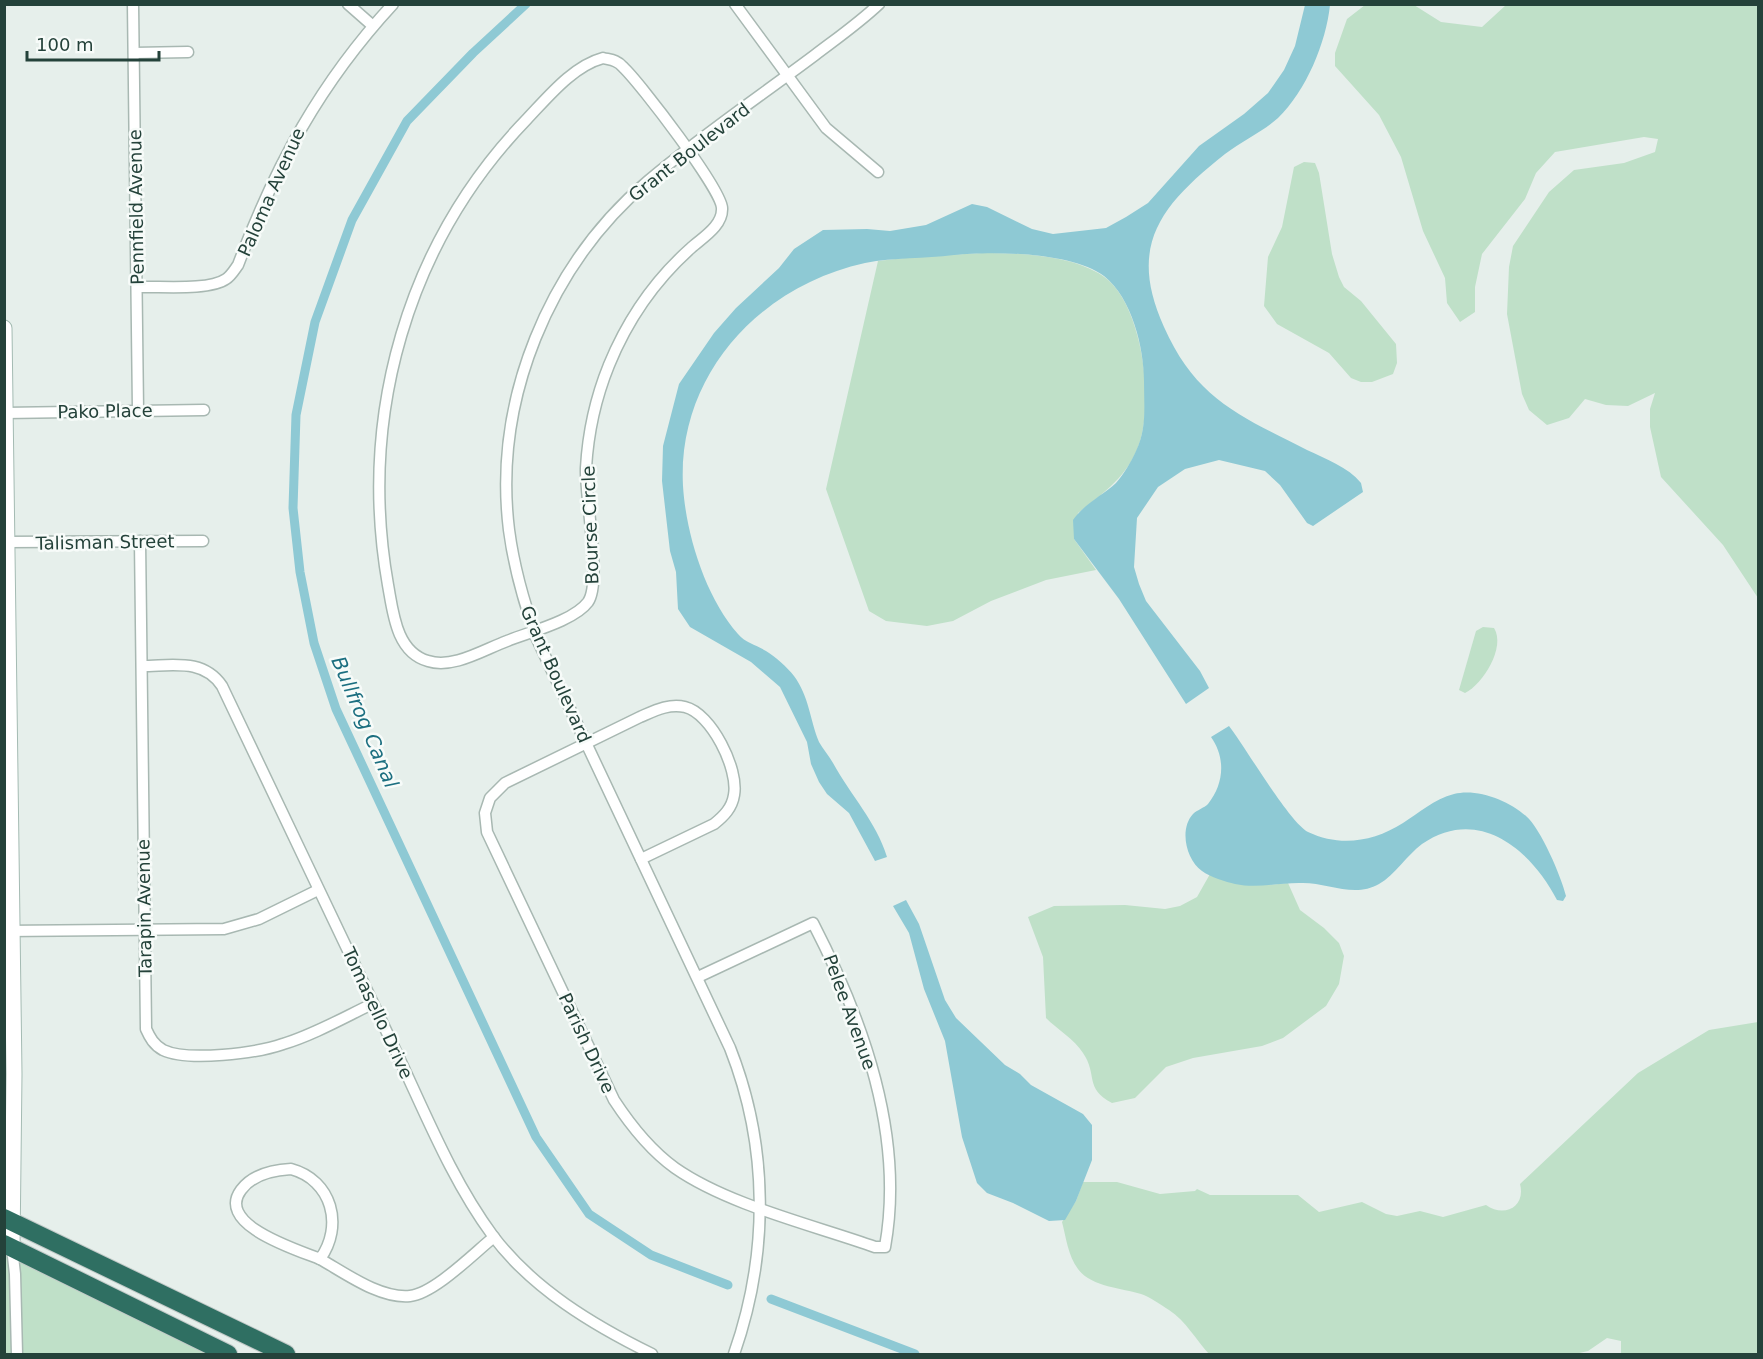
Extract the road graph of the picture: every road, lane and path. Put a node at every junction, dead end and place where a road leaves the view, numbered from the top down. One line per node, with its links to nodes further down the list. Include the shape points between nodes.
1 (133, 4): 8 (street, Pennfield Avenue)
2 (348, 4): 6 (street)
3 (393, 4): 6 (street, Paloma Avenue)
4 (735, 4): 9 (street)
5 (879, 4): 9 (street, Grant Boulevard)
6 (373, 26): 12 (street, Paloma Avenue, via 329,82 294,138 238,265 227,279 197,286)
7 (188, 52): 8 (street)
8 (134, 53): 12 (street, Pennfield Avenue)
9 (787, 76): 10 (street, Grant Boulevard); 11 (street, via 826,128)
10 (687, 150): 20 (street, Grant Boulevard, via 635,192 593,238 547,311 525,366 512,417 507,493 513,555); 20 (street, Bourse Circle, via 719,196 721,216 715,227 654,288 609,365 595,408 586,464 595,568 593,592 572,615); 20 (street, Bourse Circle, via 623,67 615,60 593,61 540,105 504,142 473,184 429,260 401,330 385,403 379,484 382,549 401,637 416,656 438,663 463,658)
11 (878, 172)
12 (138, 287): 14 (street, Pennfield Avenue)
13 (4, 328): 16 (street)
14 (138, 410): 15 (street, Pako Place); 16 (street, Pako Place)
15 (204, 410)
16 (5, 413): 19 (street)
17 (140, 541): 18 (street, Talisman Street); 19 (street, Talisman Street); 21 (street, Tarapin Avenue)
18 (203, 541)
19 (6, 542): 22 (street)
20 (534, 630): 23 (street, Grant Boulevard)
21 (142, 666): 26 (street, Tomasello Drive, via 193,666 215,676); 28 (street, Tarapin Avenue)
22 (7, 670): 24 (street)
23 (586, 744): 25 (street, Grant Boulevard); 25 (street, via 640,717 673,706 685,707 704,717 720,742 735,783 731,806 714,824); 32 (street, Parish Drive, via 496,790 485,813 487,832 614,1100 630,1124 651,1148 690,1178)
24 (7, 800): 27 (street)
25 (641, 859): 29 (street, Grant Boulevard)
26 (318, 890): 28 (street, via 237,926); 30 (street, Tomasello Drive)
27 (8, 931): 28 (street); 31 (street, via 13,1031)
28 (144, 931): 30 (street, Tarapin Avenue, via 146,1029 156,1046 166,1051 216,1054 282,1045)
29 (698, 977): 32 (street, Grant Boulevard, via 730,1048 749,1107 759,1166); 36 (street, Pelee Avenue, via 813,923 855,1016 873,1072 889,1176)
30 (372, 1004): 34 (street, Tomasello Drive, via 464,1190)
31 (9, 1073): 33 (street)
32 (760, 1207): 36 (street, Parish Drive, via 875,1247); 42 (street, Grant Boulevard, via 752,1294)
33 (9, 1220): 35 (street); 40 (highway)
34 (494, 1237): 37 (street, via 428,1289 409,1296 385,1292); 41 (street, Tomasello Drive, via 565,1305)
35 (8, 1246): 38 (street, via 15,1274); 39 (highway)
36 (885, 1246)
37 (320, 1259): 37 (street, via 247,1225 238,1215 236,1203 245,1185 276,1170 291,1169 311,1176 326,1194 333,1216 331,1239)
38 (17, 1354)
39 (228, 1354)
40 (286, 1354)
41 (652, 1354)
42 (734, 1354)

